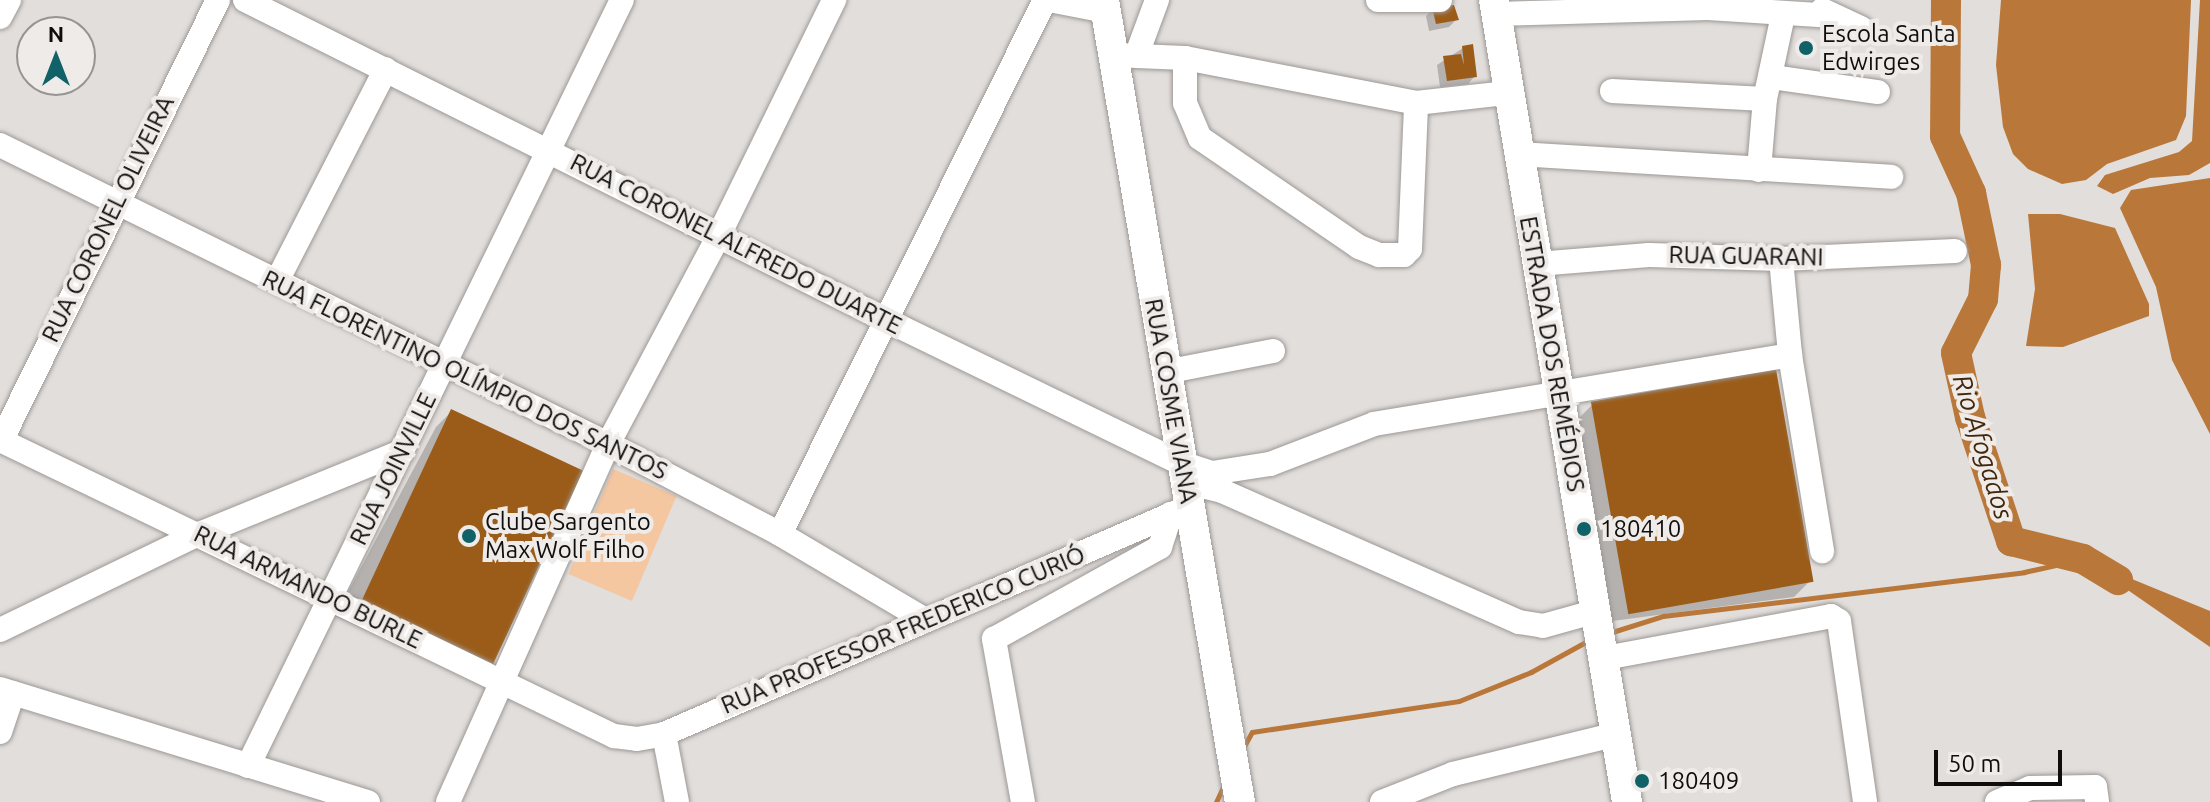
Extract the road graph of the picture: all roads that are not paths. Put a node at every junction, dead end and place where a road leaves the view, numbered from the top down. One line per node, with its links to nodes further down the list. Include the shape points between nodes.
1 (9, 0): 14 (street)
2 (218, 0): 29 (street, RUA CORONEL OLIVEIRA)
3 (245, 0): 18 (street, RUA CORONEL ALFREDO DUARTE)
4 (622, 0): 25 (street, RUA JOINVILLE)
5 (834, 0): 30 (street)
6 (1047, 0): 11 (street); 35 (street)
7 (1157, 0): 16 (street)
8 (1378, 0): 9 (street)
9 (1440, 0)
10 (1713, 4): 12 (street); 13 (street)
11 (1105, 6): 16 (main road, RUA COSME VIANA)
12 (1495, 7): 22 (main road, ESTRADA DOS REMÉDIOS)
13 (1792, 7): 15 (street); 19 (street)
14 (0, 17)
15 (1861, 28)
16 (1125, 54): 17 (street); 39 (main road, RUA COSME VIANA)
17 (1185, 58): 23 (street); 23 (street, via 1185,103 1200,138 1369,253 1404,255 1410,249)
18 (386, 69): 25 (street, RUA CORONEL ALFREDO DUARTE); 34 (street)
19 (1768, 88): 20 (street); 21 (street); 27 (street)
20 (1612, 91)
21 (1878, 92)
22 (1507, 93): 23 (street); 26 (main road, ESTRADA DOS REMÉDIOS)
23 (1416, 103)
24 (0, 145): 29 (street, RUA FLORENTINO OLÍMPIO DOS SANTOS)
25 (549, 151): 30 (street, RUA CORONEL ALFREDO DUARTE); 38 (street, RUA JOINVILLE)
26 (1518, 154): 27 (street); 33 (main road, ESTRADA DOS REMÉDIOS)
27 (1759, 170): 28 (street)
28 (1891, 177)
29 (115, 206): 34 (street, RUA FLORENTINO OLÍMPIO DOS SANTOS); 41 (street, RUA CORONEL OLIVEIRA)
30 (719, 235): 35 (street, RUA CORONEL ALFREDO DUARTE); 42 (street)
31 (1955, 251): 32 (street, RUA GUARANI)
32 (1781, 259): 33 (street, RUA GUARANI, via 1649,255); 37 (street)
33 (1537, 264): 40 (main road, ESTRADA DOS REMÉDIOS)
34 (277, 281): 38 (street, RUA FLORENTINO OLÍMPIO DOS SANTOS)
35 (888, 321): 45 (street, RUA CORONEL ALFREDO DUARTE); 47 (street)
36 (1273, 351): 39 (street)
37 (1790, 355): 40 (street); 48 (street)
38 (444, 367): 42 (street, RUA FLORENTINO OLÍMPIO DOS SANTOS); 43 (street, RUA JOINVILLE)
39 (1165, 372): 45 (main road, RUA COSME VIANA)
40 (1557, 394): 44 (street, via 1374,424); 50 (main road, ESTRADA DOS REMÉDIOS)
41 (0, 440): 46 (street, RUA ARMANDO BURLE)
42 (608, 444): 47 (street, RUA FLORENTINO OLÍMPIO DOS SANTOS); 54 (street)
43 (403, 451): 46 (street); 49 (street, RUA JOINVILLE)
44 (1227, 482): 45 (street, RUA CORONEL ALFREDO DUARTE); 50 (street, RUA CORONEL ALFREDO DUARTE, via 1519,622 1543,626)
45 (1181, 491): 51 (street, RUA PROFESSOR FREDERICO CURIÓ); 61 (main road, RUA COSME VIANA); 65 (street, via 1160,547 994,639)
46 (199, 534): 49 (street, RUA ARMANDO BURLE); 52 (street)
47 (780, 534): 51 (street, RUA FLORENTINO OLÍMPIO DOS SANTOS)
48 (1822, 551)
49 (329, 600): 54 (street, RUA ARMANDO BURLE); 60 (street, RUA JOINVILLE)
50 (1598, 617): 53 (main road, ESTRADA DOS REMÉDIOS)
51 (924, 619): 57 (street, RUA PROFESSOR FREDERICO CURIÓ)
52 (0, 630)
53 (1605, 656): 58 (main road, ESTRADA DOS REMÉDIOS); 68 (street, via 1819,615 1839,621)
54 (505, 679): 59 (street, RUA ARMANDO BURLE); 63 (street)
55 (6, 691): 56 (street); 60 (street)
56 (0, 732)
57 (664, 734): 59 (street, RUA PROFESSOR FREDERICO CURIÓ); 64 (street)
58 (1617, 734): 66 (street, via 1453,774); 67 (main road, ESTRADA DOS REMÉDIOS)
59 (614, 736)
60 (248, 766): 62 (street)
61 (1239, 795)
62 (368, 802)
63 (448, 802)
64 (677, 802)
65 (1023, 802)
66 (1382, 802)
67 (1627, 802)
68 (1865, 802)
69 (1997, 802): 70 (street, via 2030,788 2095,787)
70 (2097, 802)

